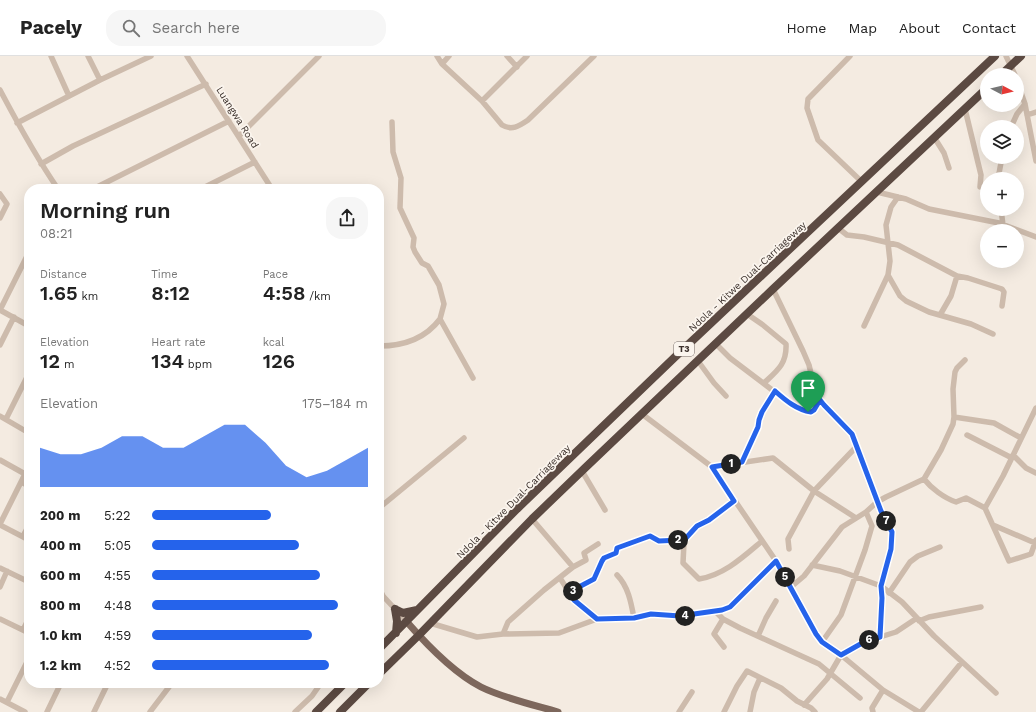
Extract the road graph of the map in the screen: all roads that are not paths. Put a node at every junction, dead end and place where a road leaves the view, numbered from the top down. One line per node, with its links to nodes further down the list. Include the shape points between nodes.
1 (51, 56): 23 (street)
2 (88, 56): 19 (street)
3 (151, 56): 15 (street)
4 (187, 56): 20 (street, Luangwa Road)
5 (319, 56): 34 (street)
6 (437, 56): 16 (street)
7 (449, 56): 16 (street)
8 (507, 56): 18 (street)
9 (528, 56): 18 (street)
10 (594, 56): 24 (street, via 518,128 502,125)
11 (850, 56): 41 (street, via 808,99 807,108 818,140)
12 (995, 56): 41 (highway, Ndola - Kitwe Dual-Carriageway / T3)
13 (1006, 56): 17 (street)
14 (1021, 56): 17 (highway)
15 (141, 58): 19 (street)
16 (442, 64): 24 (street)
17 (1011, 66)
18 (517, 67): 24 (street)
19 (100, 80): 23 (street)
20 (206, 84): 31 (street, Luangwa Road); 38 (street, via 73,146)
21 (0, 90): 33 (street)
22 (980, 95): 27 (highway, T3)
23 (69, 96): 33 (street)
24 (482, 101)
25 (1024, 101): 26 (street)
26 (1025, 104): 29 (street); 30 (street)
27 (965, 109): 35 (highway, T3); 40 (street)
28 (1036, 112): 29 (street)
29 (1027, 115): 36 (street)
30 (1014, 120)
31 (229, 121): 34 (street, Luangwa Road); 43 (street)
32 (392, 122): 64 (street, via 393,152 401,178 400,208 414,238 415,252 422,263 428,266 439,285 444,304)
33 (17, 123): 38 (street)
34 (239, 136): 37 (street, Luangwa Road)
35 (934, 137): 39 (street); 46 (highway, T3)
36 (1036, 161)
37 (255, 162): 44 (street); 45 (street, Luangwa Road)
38 (41, 164): 42 (street)
39 (949, 168)
40 (980, 172)
41 (862, 182): 136 (highway, Ndola - Kitwe Dual-Carriageway / T3, via 551,476)
42 (55, 184)
43 (103, 184)
44 (211, 184)
45 (267, 184)
46 (878, 192): 48 (street); 51 (highway, T3)
47 (0, 194): 49 (street, via 7,204)
48 (898, 197): 50 (street, via 929,209); 54 (street, via 888,215)
49 (0, 218)
50 (1000, 224)
51 (838, 228): 54 (street, via 847,235); 58 (highway, T3)
52 (1024, 233): 53 (street)
53 (1036, 237)
54 (888, 244): 56 (street); 57 (street, via 898,245)
55 (24, 262): 60 (street)
56 (888, 275): 62 (street, via 904,300); 66 (street)
57 (957, 276): 59 (street, via 1002,289); 62 (street, via 951,296)
58 (773, 289): 61 (highway, T3); 78 (street, via 809,365)
59 (1002, 306)
60 (0, 310): 63 (street)
61 (747, 314): 68 (highway, T3); 75 (street, via 786,344 782,367)
62 (940, 314): 67 (street)
63 (14, 317): 65 (street); 69 (street)
64 (440, 319): 70 (street, via 419,338); 73 (street)
65 (24, 323)
66 (864, 326)
67 (993, 334)
68 (716, 344): 72 (highway, T3); 75 (street, via 730,358)
69 (0, 345)
70 (384, 345)
71 (965, 360): 82 (street, via 955,372)
72 (698, 361): 77 (street); 80 (highway, T3)
73 (473, 378)
74 (24, 383): 83 (street)
75 (764, 383): 76 (street)
76 (775, 391): 78 (street, via 788,402 808,412 814,410); 91 (street, via 762,412)
77 (726, 396)
78 (820, 400): 88 (street, via 848,429)
79 (1036, 408): 87 (street)
80 (642, 414): 92 (street); 93 (highway, T3)
81 (0, 416): 83 (street)
82 (954, 417): 87 (street, via 994,422); 97 (street, via 941,450)
83 (6, 419): 84 (street)
84 (24, 430)
85 (967, 435): 89 (street)
86 (464, 438): 103 (street)
87 (1021, 438): 89 (street)
88 (857, 446): 100 (street); 102 (street)
89 (1012, 456): 95 (street); 104 (street)
90 (0, 460): 94 (street)
91 (742, 462): 92 (street); 100 (street, via 773,458)
92 (712, 467): 101 (street)
93 (582, 471): 105 (street); 108 (highway, T3)
94 (24, 473)
95 (1036, 473)
96 (24, 476): 98 (street)
97 (924, 479): 102 (street); 104 (street, via 928,485 949,499 956,502 966,498)
98 (21, 482): 99 (street); 109 (street)
99 (24, 484)
100 (814, 491): 107 (street); 117 (street, via 788,539)
101 (734, 501): 112 (street, via 697,526); 113 (street)
102 (878, 502): 106 (street); 127 (street, via 892,537)
103 (384, 504)
104 (985, 508): 110 (street)
105 (605, 510)
106 (866, 512): 107 (street); 124 (street, via 872,526)
107 (856, 518): 119 (street, via 839,530)
108 (532, 519): 120 (street); 144 (highway, T3)
109 (0, 525): 111 (street)
110 (993, 525): 114 (street); 114 (street, via 1009,561 1031,554)
111 (23, 536)
112 (686, 538): 113 (street, via 683,563 699,579 716,574 742,558); 130 (street, via 659,541 650,536 617,548 616,553 604,558 594,579)
113 (762, 541): 118 (street)
114 (1035, 542)
115 (598, 544): 120 (street, via 584,553 586,560)
116 (940, 547): 131 (street, via 910,562)
117 (789, 549)
118 (776, 561): 129 (street); 137 (street, via 730,607)
119 (812, 565): 124 (street); 129 (street)
120 (573, 567): 125 (street)
121 (0, 568): 122 (street)
122 (8, 571): 126 (street); 128 (street)
123 (617, 574): 138 (street, via 630,596)
124 (855, 576): 127 (street); 151 (street, via 841,615)
125 (560, 578): 130 (street); 147 (street, via 508,622)
126 (24, 579)
127 (881, 586): 131 (street); 150 (street)
128 (0, 587)
129 (791, 588): 151 (street)
130 (570, 593): 139 (street, via 574,600)
131 (889, 593): 141 (street)
132 (384, 599): 135 (street)
133 (776, 601): 149 (street)
134 (981, 607): 141 (street)
135 (395, 609): 136 (highway, via 403,613); 143 (street); 146 (highway)
136 (417, 610): 143 (highway, Ndola - Kitwe Dual-Carriageway / T3)
137 (715, 611): 138 (street, via 680,616 651,614); 140 (street)
138 (634, 618): 139 (street)
139 (597, 619): 147 (street, via 560,633)
140 (723, 619): 149 (street); 153 (street, via 714,634)
141 (918, 619): 150 (street, via 896,632); 155 (street)
142 (1, 621): 145 (street)
143 (407, 622): 146 (highway, Ndola - Kitwe Dual-Carriageway / T3); 148 (main road)
144 (430, 623): 147 (street, via 475,637); 148 (highway, T3)
145 (23, 630)
146 (396, 632): 152 (highway, Ndola - Kitwe Dual-Carriageway / T3)
147 (503, 634)
148 (419, 635): 157 (highway, T3); 180 (main road, via 452,666 482,688)
149 (758, 636): 158 (street, via 819,664)
150 (880, 637): 154 (street, via 864,642)
151 (822, 642): 154 (street)
152 (384, 644)
153 (724, 647)
154 (841, 655): 158 (street); 166 (street)
155 (962, 662): 168 (street); 186 (street)
156 (24, 668): 171 (street)
157 (384, 669)
158 (831, 673): 169 (street); 172 (street)
159 (760, 678): 172 (street, via 781,688); 182 (street, via 746,671); 183 (street)
160 (59, 688): 174 (street)
161 (106, 688): 175 (street)
162 (168, 688): 176 (street)
163 (319, 688): 177 (street)
164 (340, 688): 178 (highway)
165 (364, 688): 179 (highway)
166 (883, 690): 185 (street, via 872,708); 186 (street)
167 (692, 692): 181 (street)
168 (996, 693)
169 (860, 698)
170 (0, 699): 171 (street)
171 (7, 702): 173 (street)
172 (804, 705): 184 (street)
173 (25, 712)
174 (47, 712)
175 (94, 712)
176 (150, 712)
177 (295, 712)
178 (316, 712)
179 (340, 712)
180 (558, 712)
181 (679, 712)
182 (724, 712)
183 (750, 712)
184 (815, 712)
185 (873, 712)
186 (920, 712)

